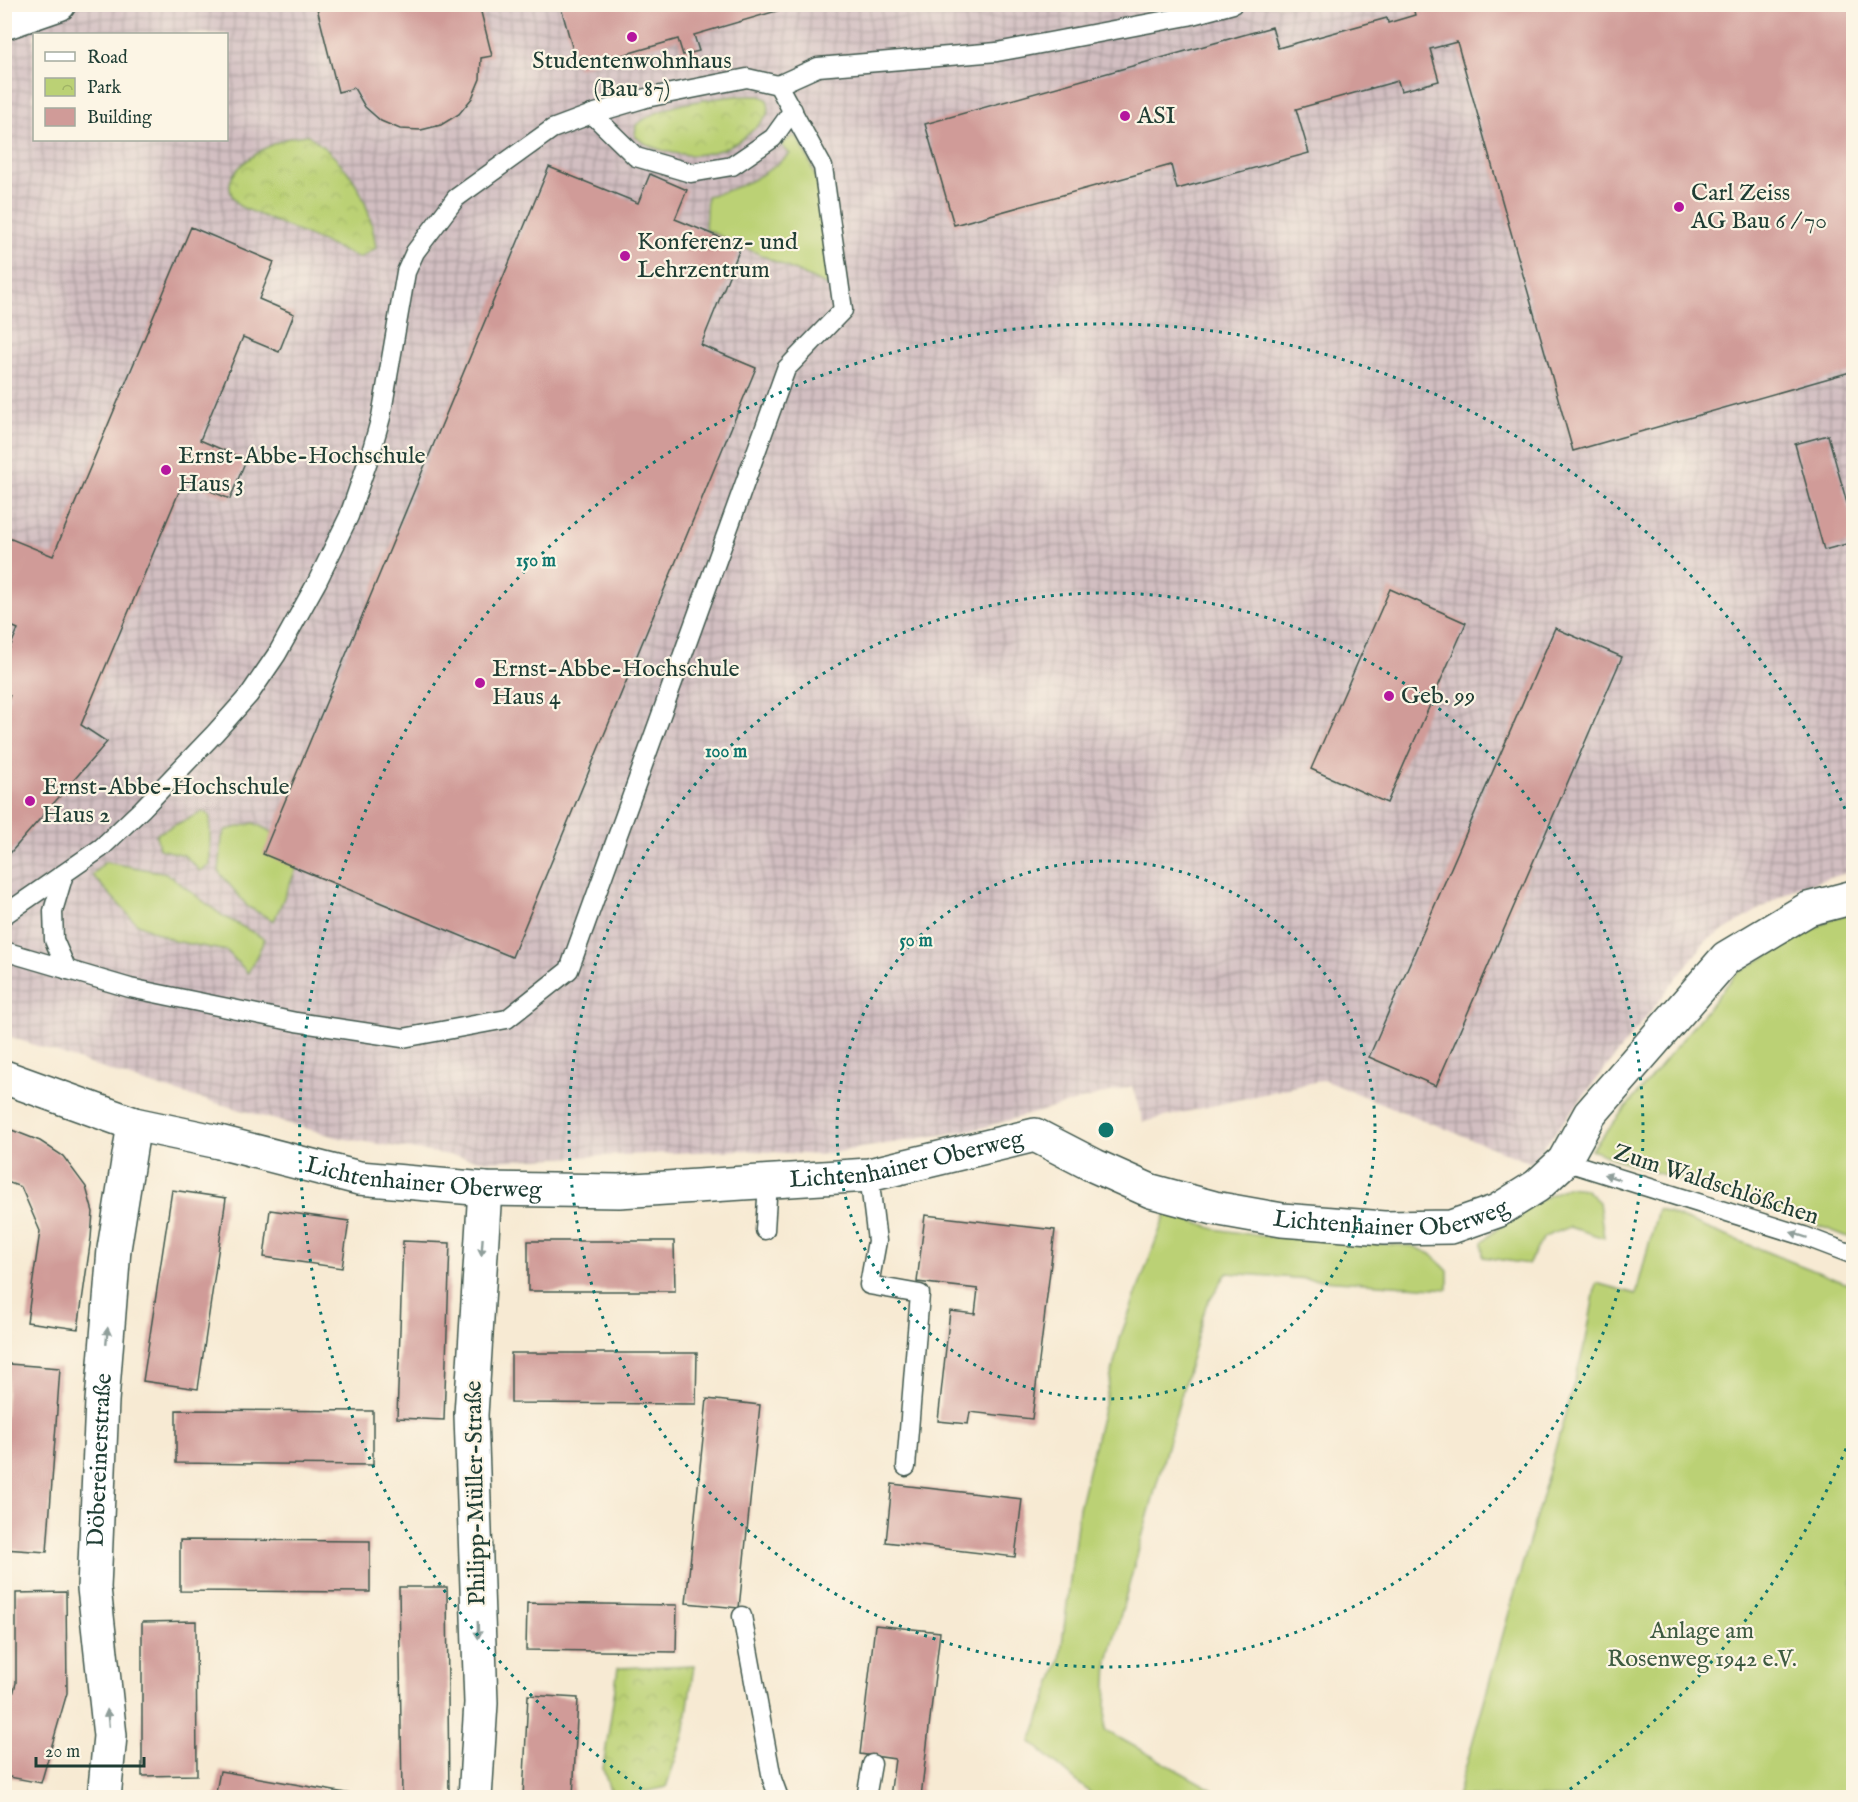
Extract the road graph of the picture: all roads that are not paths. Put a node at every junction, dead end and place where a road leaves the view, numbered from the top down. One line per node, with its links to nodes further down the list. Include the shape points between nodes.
1 (59, 4): 3 (street)
2 (1233, 4): 4 (lane, via 997,52 818,67)
3 (4, 23)
4 (778, 85): 5 (lane); 6 (lane, via 747,78 646,98)
5 (793, 110): 6 (lane, via 773,138 732,166 691,173 636,157); 11 (lane, via 823,167 843,310 786,369 569,970 507,1019 403,1038 296,1022 130,988)
6 (592, 114): 7 (lane, via 552,129 456,198 415,252 406,272 372,449 349,516 298,618 249,695 215,733 101,848)
7 (64, 874): 9 (lane); 11 (lane, via 53,911 54,940)
8 (1854, 897): 14 (street, Lichtenhainer Oberweg, via 1808,909 1726,958 1590,1114)
9 (4, 915)
10 (4, 951): 11 (lane)
11 (67, 970)
12 (4, 1077): 13 (street, Lichtenhainer Oberweg)
13 (134, 1124): 17 (street, Lichtenhainer Oberweg, via 359,1178); 23 (street, Döbereinerstraße, one-way to 13, via 110,1736 94,1588 102,1401 114,1249)
14 (1564, 1161): 15 (street, Lichtenhainer Oberweg, via 1537,1186 1497,1211 1451,1227 1384,1228 1282,1220 1214,1208 1151,1191 1035,1136); 19 (lane, Zum Waldschlößchen, one-way to 14)
15 (869, 1175): 16 (street, Lichtenhainer Oberweg); 20 (lane, via 877,1241 869,1285 920,1294)
16 (768, 1182): 17 (street, Lichtenhainer Oberweg, via 619,1191); 18 (lane)
17 (485, 1189): 24 (street, Philipp-Müller-Straße, one-way to 24, via 471,1415 481,1703)
18 (765, 1230)
19 (1854, 1255)
20 (906, 1467)
21 (742, 1616): 25 (lane, via 772,1779)
22 (872, 1764): 26 (lane)
23 (104, 1797)
24 (475, 1797)
25 (779, 1797)
26 (866, 1797)

